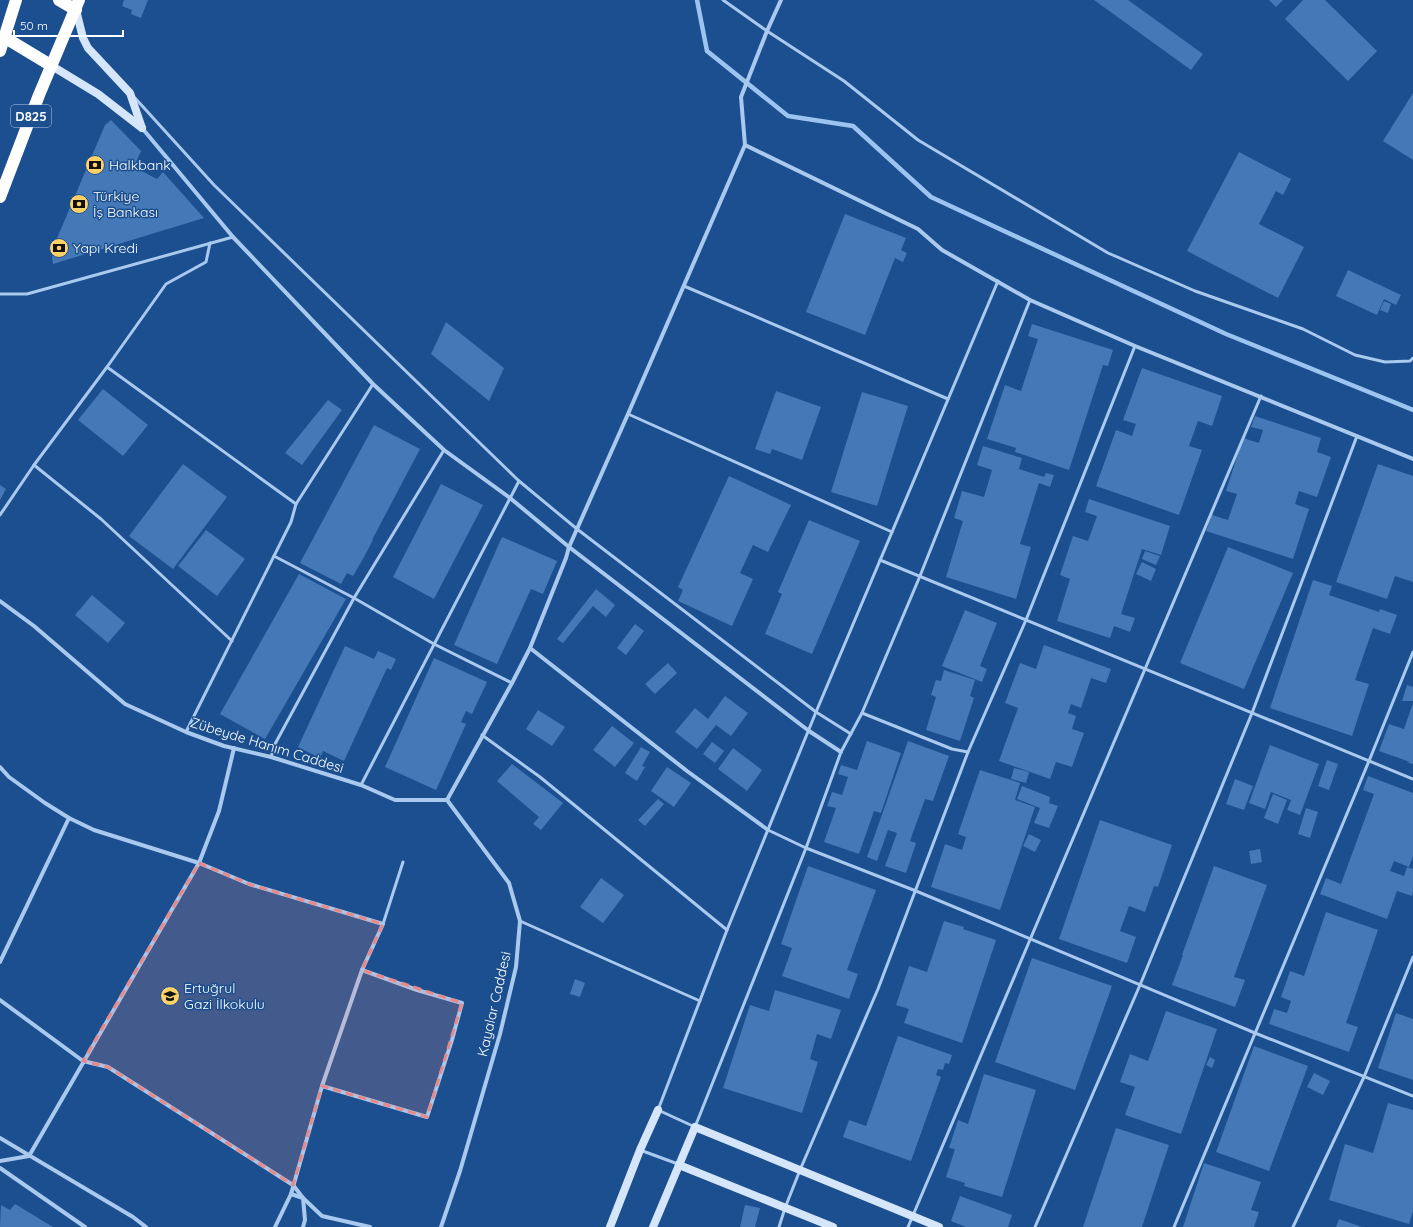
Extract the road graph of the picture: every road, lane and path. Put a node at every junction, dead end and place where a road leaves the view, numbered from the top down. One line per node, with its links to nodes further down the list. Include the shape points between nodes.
1 (16, 0): 7 (highway)
2 (59, 0): 5 (highway)
3 (723, 0): 6 (lane)
4 (781, 0): 6 (street)
5 (78, 5): 9 (highway, D825); 10 (street, via 83,38 88,48)
6 (767, 31): 12 (street, via 741,97); 21 (lane, via 844,81 918,140 1108,253 1195,291 1303,329 1355,355 1385,362 1410,361)
7 (2, 34): 8 (highway); 9 (highway)
8 (0, 51)
9 (52, 66): 11 (street, via 98,94); 13 (highway, D825)
10 (130, 93): 11 (street); 31 (lane, via 214,185)
11 (142, 128): 14 (street)
12 (745, 145): 16 (street, via 918,229 942,250); 17 (street)
13 (0, 196)
14 (233, 237): 15 (lane); 23 (street)
15 (210, 243): 18 (lane, via 27,294); 22 (lane, via 206,262 166,284)
16 (998, 281): 19 (street); 25 (lane)
17 (684, 286): 25 (lane); 26 (street)
18 (0, 294)
19 (1030, 300): 20 (street); 40 (lane)
20 (1135, 346): 24 (street); 43 (lane)
21 (1413, 358)
22 (107, 367): 30 (lane); 33 (lane)
23 (373, 384): 28 (street); 33 (lane)
24 (1261, 396): 27 (street); 48 (lane)
25 (948, 399): 36 (lane)
26 (628, 414): 35 (street); 36 (lane)
27 (1358, 436): 29 (street); 52 (lane)
28 (444, 450): 32 (street); 41 (lane)
29 (1413, 459)
30 (34, 466): 34 (lane); 44 (lane, via 101,519)
31 (519, 480): 32 (lane); 35 (lane)
32 (510, 498): 37 (street); 45 (lane)
33 (296, 504): 38 (lane, via 291,522)
34 (0, 515)
35 (577, 529): 37 (street); 50 (lane)
36 (892, 532): 39 (lane)
37 (569, 546): 46 (street); 53 (street)
38 (274, 556): 41 (lane); 44 (lane)
39 (880, 560): 40 (lane); 50 (lane)
40 (920, 576): 43 (lane); 51 (lane)
41 (354, 598): 45 (lane); 60 (lane)
42 (0, 601): 54 (street, Zübeyde Hanım Caddesi, via 34,626 125,704)
43 (1026, 620): 48 (lane); 59 (lane)
44 (232, 641): 54 (lane)
45 (434, 644): 49 (lane); 64 (lane)
46 (530, 648): 49 (street); 67 (street, via 687,771)
47 (1413, 652): 61 (lane)
48 (1145, 669): 52 (lane); 75 (lane)
49 (512, 684): 56 (street)
50 (816, 712): 53 (lane); 55 (lane)
51 (862, 713): 55 (lane); 59 (lane, via 952,749)
52 (1252, 713): 61 (lane); 79 (lane)
53 (809, 731): 58 (street); 67 (lane)
54 (186, 732): 57 (street, Zübeyde Hanım Caddesi)
55 (851, 734): 58 (lane)
56 (482, 735): 65 (street); 74 (lane, via 540,777)
57 (234, 748): 60 (street, Zübeyde Hanım Caddesi); 70 (street, via 219,811)
58 (841, 752): 68 (lane)
59 (968, 752): 71 (lane)
60 (270, 756): 64 (street, Zübeyde Hanım Caddesi)
61 (1369, 761): 63 (lane); 82 (lane)
62 (0, 767): 66 (street, via 9,777)
63 (1413, 779)
64 (361, 785): 65 (street, Zübeyde Hanım Caddesi, via 395,800)
65 (447, 800): 72 (street, Kayalar Caddesi, via 509,883)
66 (69, 818): 70 (street, via 94,830); 77 (street)
67 (768, 830): 68 (lane); 74 (lane)
68 (806, 848): 71 (lane); 88 (lane)
69 (404, 862): 73 (lane)
70 (199, 863): 73 (street, via 248,884); 83 (street)
71 (916, 891): 75 (lane); 95 (lane, via 878,989)
72 (520, 921): 81 (lane); 106 (street, Kayalar Caddesi, via 516,967 500,1034 460,1171)
73 (383, 924): 78 (street)
74 (727, 930): 81 (lane)
75 (1031, 938): 79 (lane); 100 (lane)
76 (1413, 957): 84 (lane)
77 (0, 962)
78 (362, 970): 85 (street); 85 (street, via 462,1003 427,1117)
79 (1140, 986): 82 (lane); 113 (lane)
80 (0, 1000): 83 (street)
81 (700, 1001): 87 (lane)
82 (1255, 1033): 84 (lane); 114 (lane)
83 (83, 1061): 91 (street); 96 (street, via 108,1067)
84 (1364, 1077): 86 (lane); 115 (lane)
85 (322, 1086): 96 (street)
86 (1413, 1096)
87 (658, 1110): 88 (lane); 90 (street)
88 (695, 1127): 93 (street); 95 (street)
89 (0, 1138): 91 (street)
90 (640, 1150): 93 (lane); 107 (street)
91 (29, 1156): 92 (street); 102 (street)
92 (0, 1161)
93 (679, 1165): 99 (street); 108 (street)
94 (0, 1168): 101 (street)
95 (800, 1170): 99 (lane); 100 (street)
96 (293, 1184): 97 (street); 98 (street)
97 (291, 1194): 98 (street); 103 (street)
98 (303, 1198): 104 (street); 105 (street, via 322,1216)
99 (785, 1208): 109 (lane); 110 (street)
100 (913, 1217): 111 (lane); 112 (street)
101 (85, 1227)
102 (146, 1227)
103 (275, 1227)
104 (303, 1227)
105 (370, 1227)
106 (440, 1227)
107 (610, 1227)
108 (653, 1227)
109 (780, 1227)
110 (833, 1227)
111 (908, 1227)
112 (939, 1227)
113 (1035, 1227)
114 (1174, 1227)
115 (1294, 1227)

